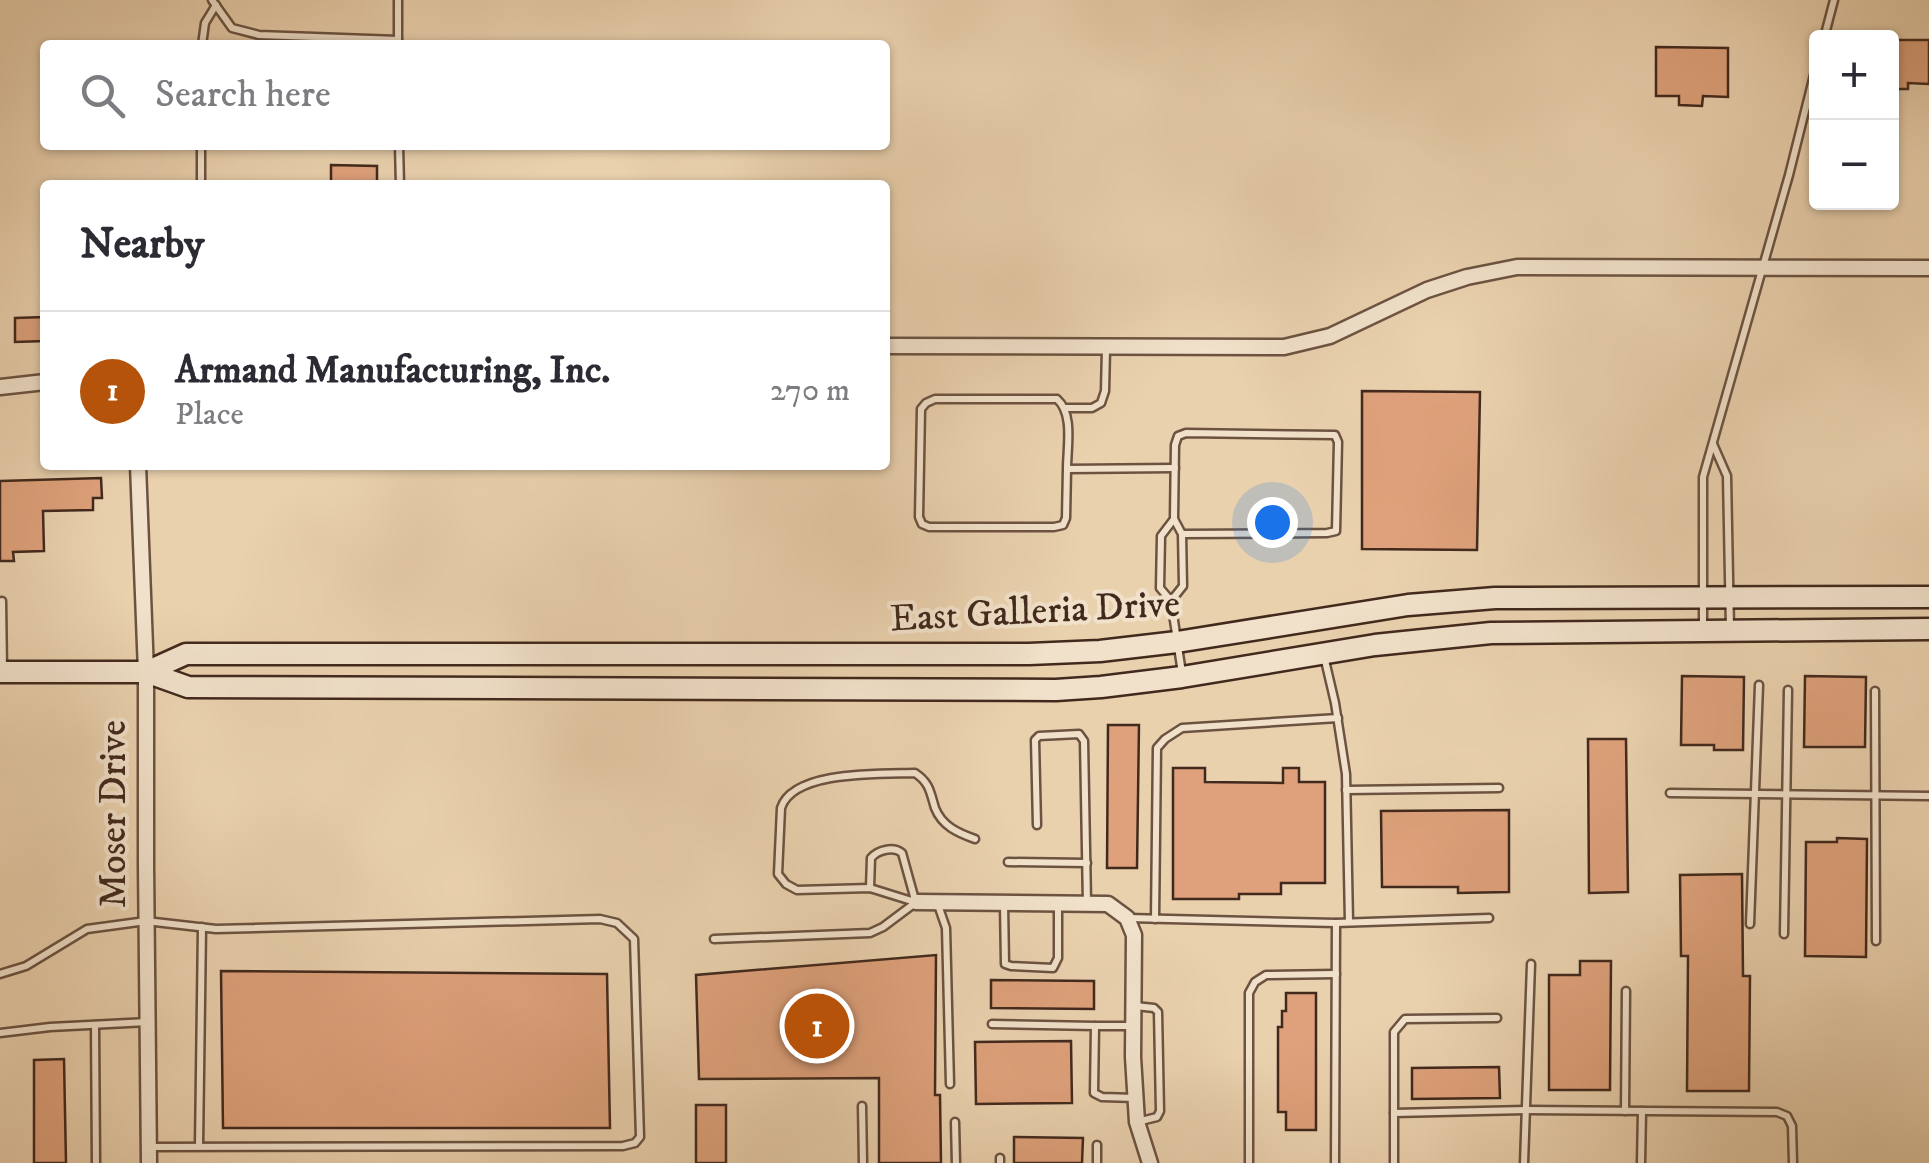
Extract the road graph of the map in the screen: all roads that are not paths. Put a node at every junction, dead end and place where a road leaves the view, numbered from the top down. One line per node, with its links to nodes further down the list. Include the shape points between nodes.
1 (398, 0): 7 (lane)
2 (1834, 0): 4 (lane)
3 (214, 3): 5 (lane); 6 (lane, via 232,28 259,36)
4 (1826, 30)
5 (203, 40)
6 (352, 40)
7 (398, 40)
8 (1809, 93): 13 (lane)
9 (201, 150): 11 (lane)
10 (399, 150): 12 (lane)
11 (201, 180)
12 (400, 180)
13 (1763, 267): 14 (street); 16 (street, via 1518,267 1428,290 1330,336 1284,347); 20 (lane)
14 (1929, 268)
15 (890, 346): 16 (street)
16 (1106, 348): 19 (lane, via 1101,403)
17 (40, 383): 18 (street)
18 (0, 387)
19 (1065, 408): 22 (lane); 22 (lane, via 1057,400 926,403 922,524 1063,525)
20 (1713, 443): 26 (lane, via 1702,478); 27 (lane, via 1728,476)
21 (1175, 468): 22 (lane); 24 (lane); 25 (lane, via 1175,445 1186,433 1313,434 1338,442 1336,531)
22 (1067, 469)
23 (138, 470): 37 (street, Moser Drive)
24 (1174, 520): 25 (lane); 30 (lane, via 1161,536 1160,588)
25 (1182, 534): 30 (lane, via 1183,586)
26 (1704, 597): 27 (main road, East Galleria Drive); 31 (lane); 34 (main road, East Galleria Drive, via 1424,603)
27 (1730, 597): 28 (main road, East Galleria Drive); 32 (lane)
28 (1929, 597)
29 (2, 601): 36 (lane)
30 (1171, 601): 34 (lane)
31 (1704, 630): 32 (main road, East Galleria Drive); 35 (main road, East Galleria Drive, via 1491,633)
32 (1730, 630): 33 (main road, East Galleria Drive)
33 (1929, 630)
34 (1177, 642): 37 (main road, East Galleria Drive, via 994,655 186,654); 38 (lane)
35 (1324, 653): 38 (main road, East Galleria Drive); 42 (lane)
36 (2, 672): 37 (main road, East Galleria Drive)
37 (146, 672): 38 (main road, East Galleria Drive, via 188,687 1024,690); 62 (street, Moser Drive)
38 (1182, 678)
39 (1758, 685): 46 (lane)
40 (1788, 690): 47 (lane)
41 (1875, 691): 48 (lane)
42 (1338, 718): 44 (lane); 60 (lane, via 1182,728 1165,739 1158,748)
43 (1499, 788): 44 (lane)
44 (1346, 790): 63 (lane)
45 (1670, 793): 46 (lane)
46 (1756, 794): 47 (lane); 66 (lane)
47 (1788, 794): 48 (lane); 68 (lane)
48 (1874, 795): 49 (lane); 70 (lane)
49 (1929, 796)
50 (1037, 824): 53 (lane, via 1035,740 1079,734)
51 (975, 839): 54 (lane, via 944,823 931,790 915,773 842,776 803,785 784,798 778,874 786,884 797,890)
52 (1008, 862): 53 (lane)
53 (1087, 863): 59 (lane)
54 (870, 888): 55 (lane); 55 (lane, via 871,858 898,850)
55 (916, 902): 56 (street); 69 (lane, via 870,934)
56 (936, 902): 57 (street); 83 (lane, via 946,928)
57 (1004, 903): 58 (street); 58 (lane, via 1005,964 1054,968)
58 (1058, 904): 59 (street)
59 (1087, 904): 65 (street, via 1108,904)
60 (1155, 918): 64 (lane); 65 (lane)
61 (1489, 918): 63 (lane)
62 (146, 921): 67 (lane); 72 (lane, via 86,929); 77 (street, Moser Drive)
63 (1349, 922): 64 (lane)
64 (1336, 923): 73 (lane)
65 (1130, 924): 75 (street)
66 (1750, 924)
67 (202, 927): 93 (lane); 93 (lane, via 600,918 616,923 634,939 640,1137 623,1146)
68 (1784, 934)
69 (714, 939)
70 (1876, 941)
71 (1531, 964): 86 (lane)
72 (0, 974)
73 (1336, 974): 101 (lane, via 1266,975 1249,993); 102 (lane)
74 (1626, 991): 87 (lane)
75 (1134, 1006): 81 (street); 91 (lane, via 1158,1012 1160,1111 1157,1118)
76 (1497, 1018): 89 (lane, via 1405,1019 1394,1032)
77 (148, 1022): 78 (lane); 94 (street, Moser Drive)
78 (95, 1024): 82 (lane); 95 (lane)
79 (992, 1024): 80 (lane)
80 (1095, 1026): 81 (lane); 84 (lane, via 1094,1093)
81 (1134, 1026): 84 (street)
82 (0, 1033)
83 (950, 1084)
84 (1136, 1098): 91 (street)
85 (862, 1106): 97 (lane)
86 (1526, 1110): 87 (lane); 89 (lane); 104 (lane)
87 (1624, 1111): 88 (lane)
88 (1642, 1111): 105 (lane); 106 (lane, via 1778,1112 1792,1126)
89 (1394, 1113): 103 (lane)
90 (955, 1122): 98 (lane)
91 (1137, 1122): 100 (street)
92 (1097, 1145): 99 (lane)
93 (199, 1146): 94 (lane)
94 (149, 1147): 96 (street, Moser Drive)
95 (96, 1163)
96 (150, 1163)
97 (863, 1163)
98 (956, 1163)
99 (1097, 1163)
100 (1150, 1163)
101 (1249, 1163)
102 (1335, 1163)
103 (1394, 1163)
104 (1524, 1163)
105 (1641, 1163)
106 (1794, 1163)

